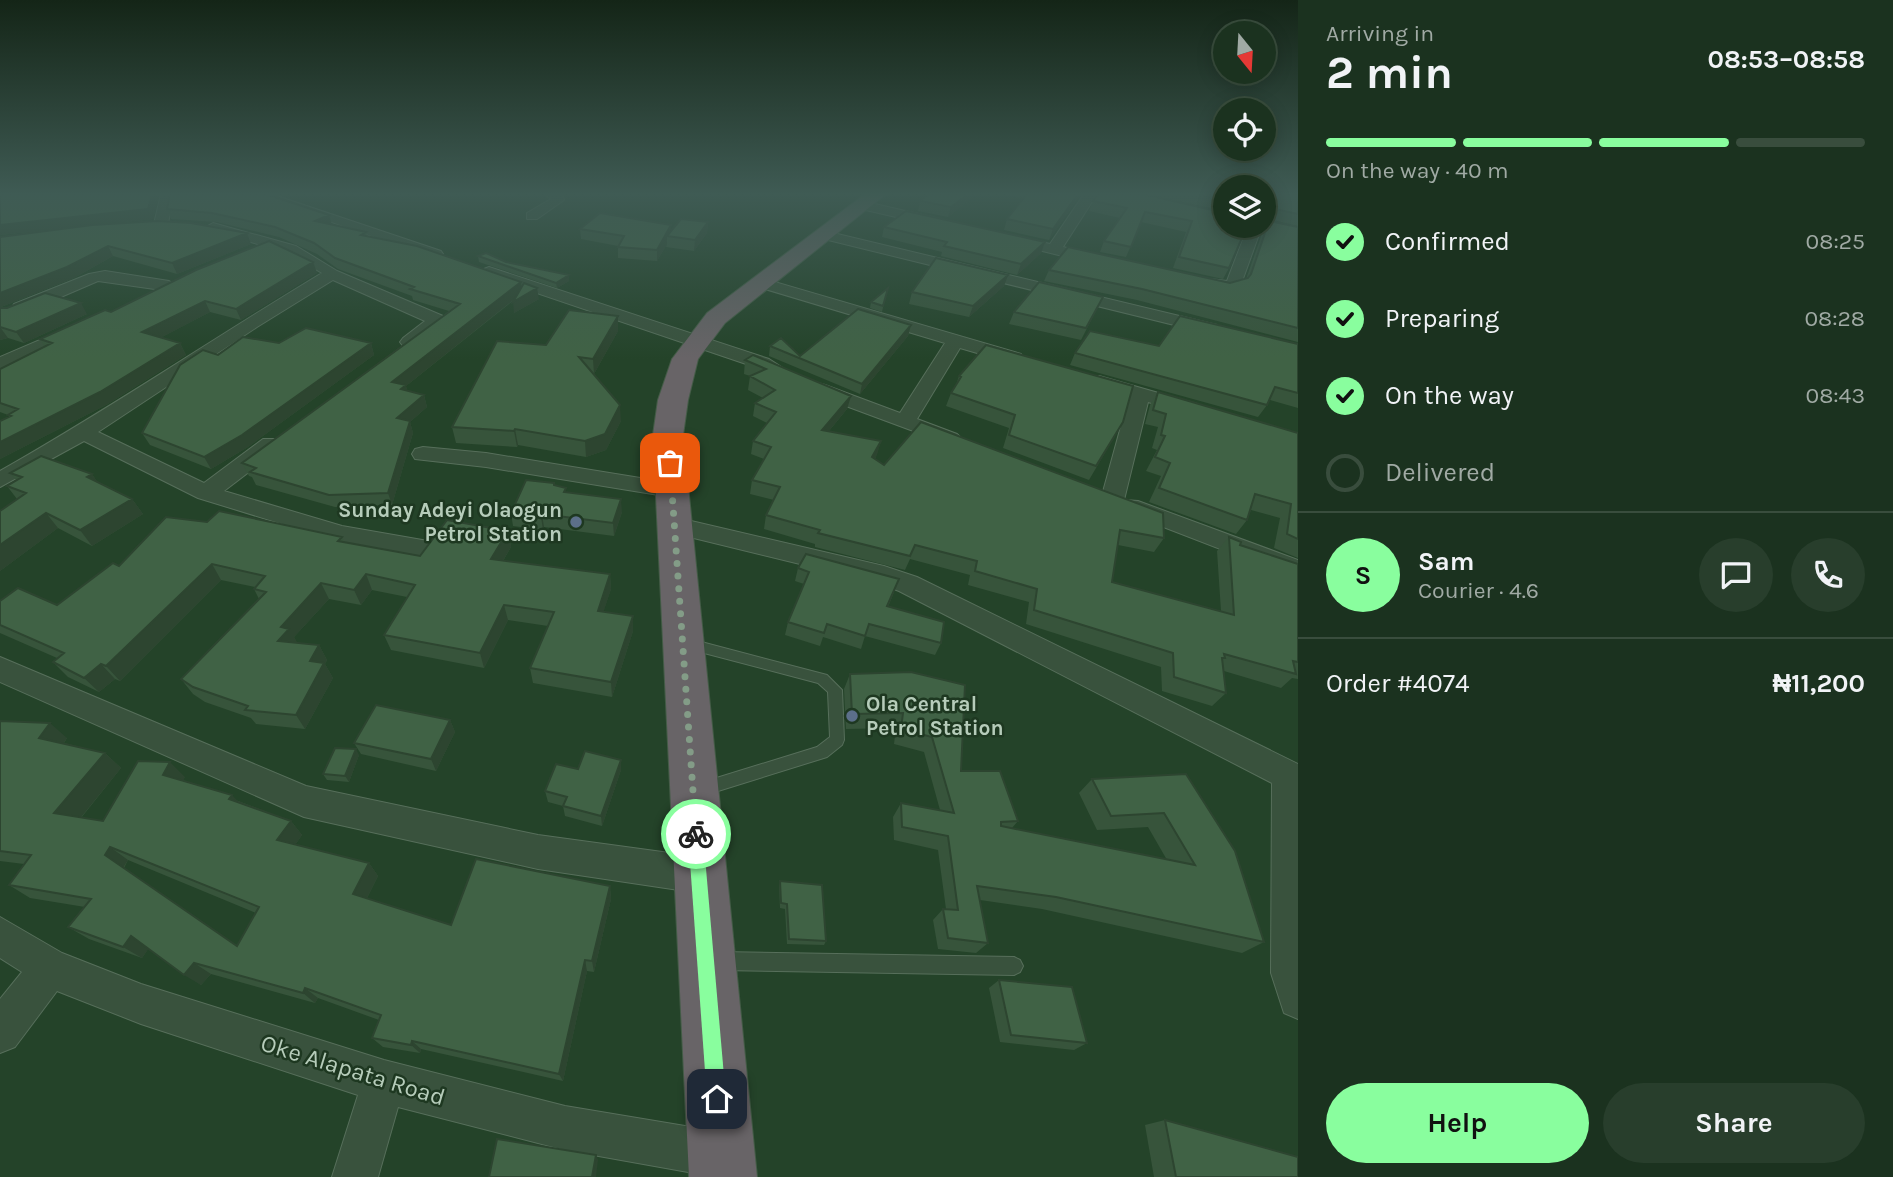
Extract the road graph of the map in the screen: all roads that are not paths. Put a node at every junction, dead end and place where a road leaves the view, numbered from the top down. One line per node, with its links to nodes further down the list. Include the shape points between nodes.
1 (258, 249): 8 (street)
2 (287, 249): 12 (street, via 322,264)
3 (420, 249): 9 (street)
4 (806, 249): 14 (highway)
5 (883, 249): 18 (street)
6 (1054, 249): 10 (street)
7 (1247, 249): 13 (street, via 1234,285)
8 (250, 252)
9 (447, 258)
10 (1119, 264)
11 (472, 267): 20 (street)
12 (332, 274): 21 (street, via 437,320); 28 (street)
13 (1183, 279)
14 (761, 283): 19 (street); 20 (highway, via 716,318)
15 (145, 297): 16 (street, via 175,284 94,277)
16 (8, 313)
17 (84, 325): 23 (street)
18 (1230, 333)
19 (955, 342): 22 (street); 27 (street)
20 (697, 343): 27 (street, via 762,363); 36 (highway, via 685,359 673,400 668,435)
21 (393, 354)
22 (1034, 364)
23 (0, 365)
24 (1087, 379): 25 (street)
25 (1140, 394): 26 (street); 35 (street)
26 (1206, 412)
27 (905, 421): 30 (street)
28 (83, 433): 32 (street); 34 (street)
29 (283, 436): 34 (street)
30 (970, 446)
31 (423, 454): 36 (street, via 486,460)
32 (0, 480)
33 (1087, 489): 35 (street)
34 (206, 493): 37 (street, via 341,534)
35 (1113, 499): 38 (street)
36 (673, 508): 39 (highway); 41 (street, via 908,584)
37 (419, 547)
38 (1298, 570)
39 (682, 642): 42 (highway); 42 (lane, via 822,679 835,690 837,740 822,752)
40 (0, 669): 43 (street, via 304,801 538,852)
41 (1293, 778): 48 (street, via 1291,973)
42 (693, 792): 43 (highway)
43 (699, 875): 45 (highway)
44 (0, 936): 47 (street, Oke Alapata Road)
45 (706, 961): 46 (lane); 51 (highway)
46 (1014, 966)
47 (50, 968): 49 (street); 50 (street, Oke Alapata Road, via 141,1004)
48 (1298, 999)
49 (0, 1032)
50 (384, 1082): 51 (street, Oke Alapata Road); 52 (street)
51 (722, 1166)
52 (355, 1177)

